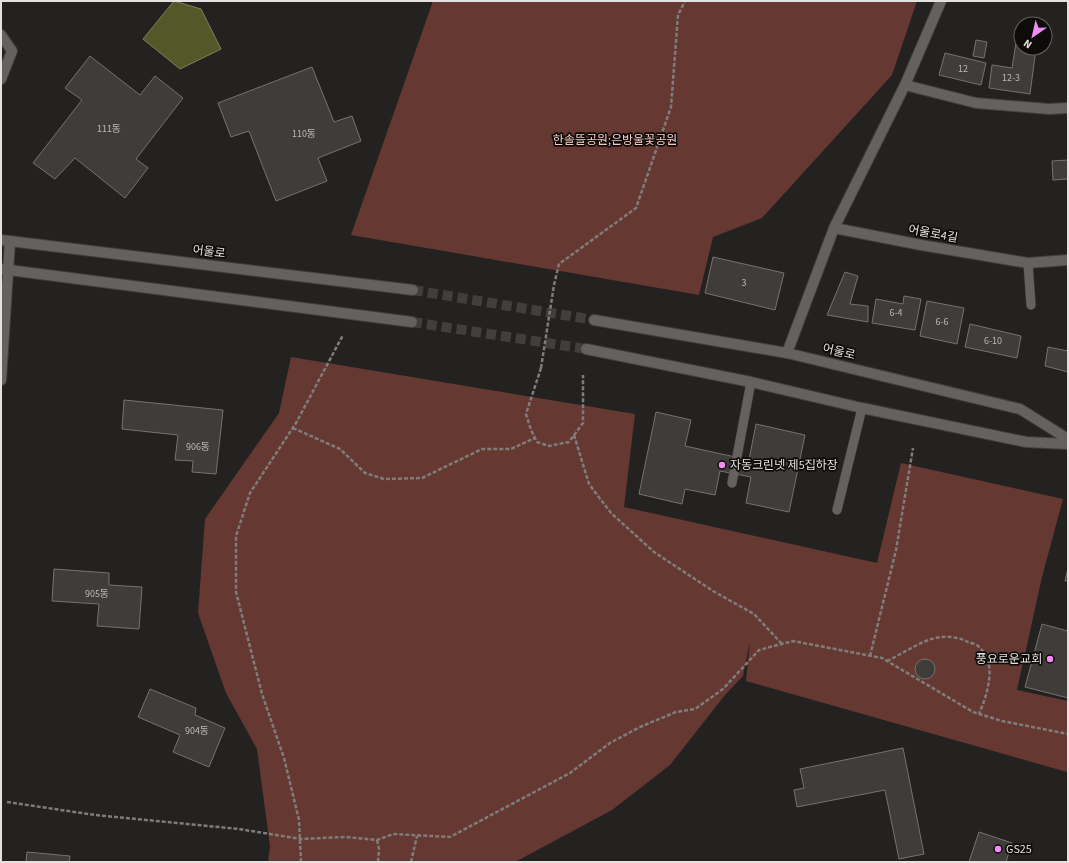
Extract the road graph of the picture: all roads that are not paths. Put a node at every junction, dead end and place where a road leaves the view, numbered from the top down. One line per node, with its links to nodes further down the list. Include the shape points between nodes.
1 (941, 1): 4 (street)
2 (1, 35): 3 (street, via 12,51)
3 (1, 79)
4 (905, 85): 5 (street, via 976,103 1049,109); 6 (street)
5 (1068, 108)
6 (834, 228): 9 (street, 어울로4길); 16 (street)
7 (5, 241): 10 (street); 11 (street, 어울로)
8 (1068, 260): 9 (street, 어울로4길)
9 (1028, 262): 12 (lane)
10 (4, 269): 14 (street); 17 (street)
11 (413, 290)
12 (1031, 305)
13 (594, 320): 16 (street, 어울로)
14 (412, 322)
15 (586, 349): 18 (street)
16 (788, 353): 20 (street, 어울로, via 1020,409)
17 (1, 380)
18 (752, 382): 19 (street); 22 (lane)
19 (862, 408): 21 (street, via 1026,442); 23 (lane)
20 (1068, 439)
21 (1068, 444)
22 (732, 483)
23 (836, 510)

